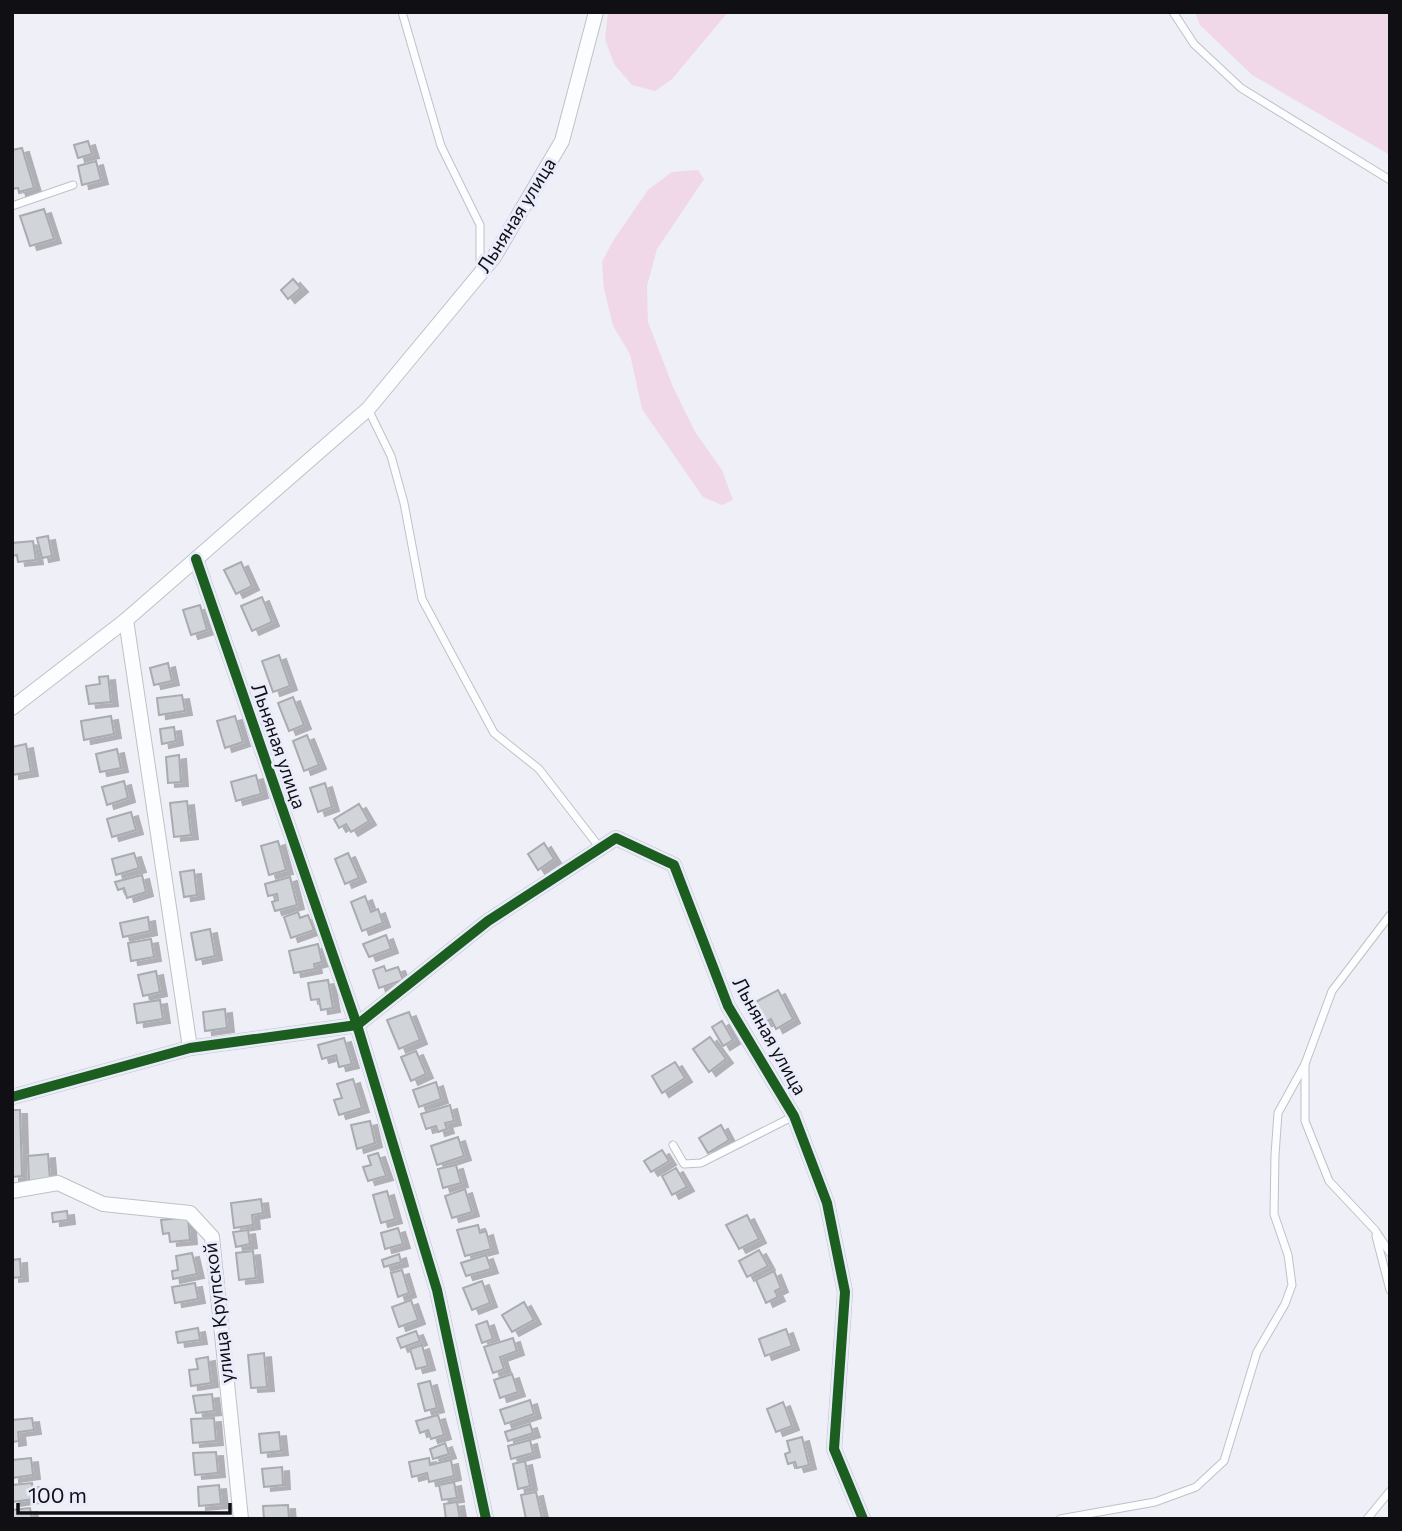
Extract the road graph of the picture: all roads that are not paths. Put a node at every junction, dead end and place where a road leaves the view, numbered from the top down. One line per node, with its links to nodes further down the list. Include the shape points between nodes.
1 (402, 12): 7 (lane, via 441,146 480,225)
2 (596, 12): 7 (street, Льняная улица, via 562,141)
3 (1173, 12): 4 (lane, via 1194,44 1241,88)
4 (1390, 180)
5 (73, 185): 6 (lane)
6 (12, 206)
7 (480, 274): 8 (street, Льняная улица)
8 (368, 409): 9 (street, Льняная улица); 12 (lane, via 391,456 422,599 494,733 539,768)
9 (196, 559): 10 (street, Льняная улица); 14 (street, Льняная улица)
10 (126, 620): 11 (street, Льняная улица); 15 (street)
11 (12, 708)
12 (600, 848): 14 (street, Льняная улица, via 488,921); 18 (street, Льняная улица, via 616,838 674,865 728,1006)
13 (1390, 915): 16 (lane, via 1332,991)
14 (357, 1025): 15 (street); 26 (street, Льняная улица, via 437,1290)
15 (190, 1048): 17 (street)
16 (1305, 1064): 21 (lane, via 1305,1121 1329,1181); 28 (lane, via 1278,1113 1276,1144 1274,1214 1292,1284 1257,1352 1224,1461 1196,1488 1155,1502)
17 (12, 1097)
18 (794, 1116): 19 (lane, via 701,1163 684,1164); 27 (street, Льняная улица, via 827,1203 845,1292 834,1449)
19 (673, 1145)
20 (12, 1191): 25 (street, улица Крупской, via 58,1183 103,1203 190,1213 212,1237)
21 (1375, 1230): 22 (lane); 23 (lane)
22 (1390, 1253)
23 (1390, 1290)
24 (1390, 1491): 29 (lane)
25 (241, 1519)
26 (486, 1519)
27 (863, 1519)
28 (1060, 1519)
29 (1367, 1519)

